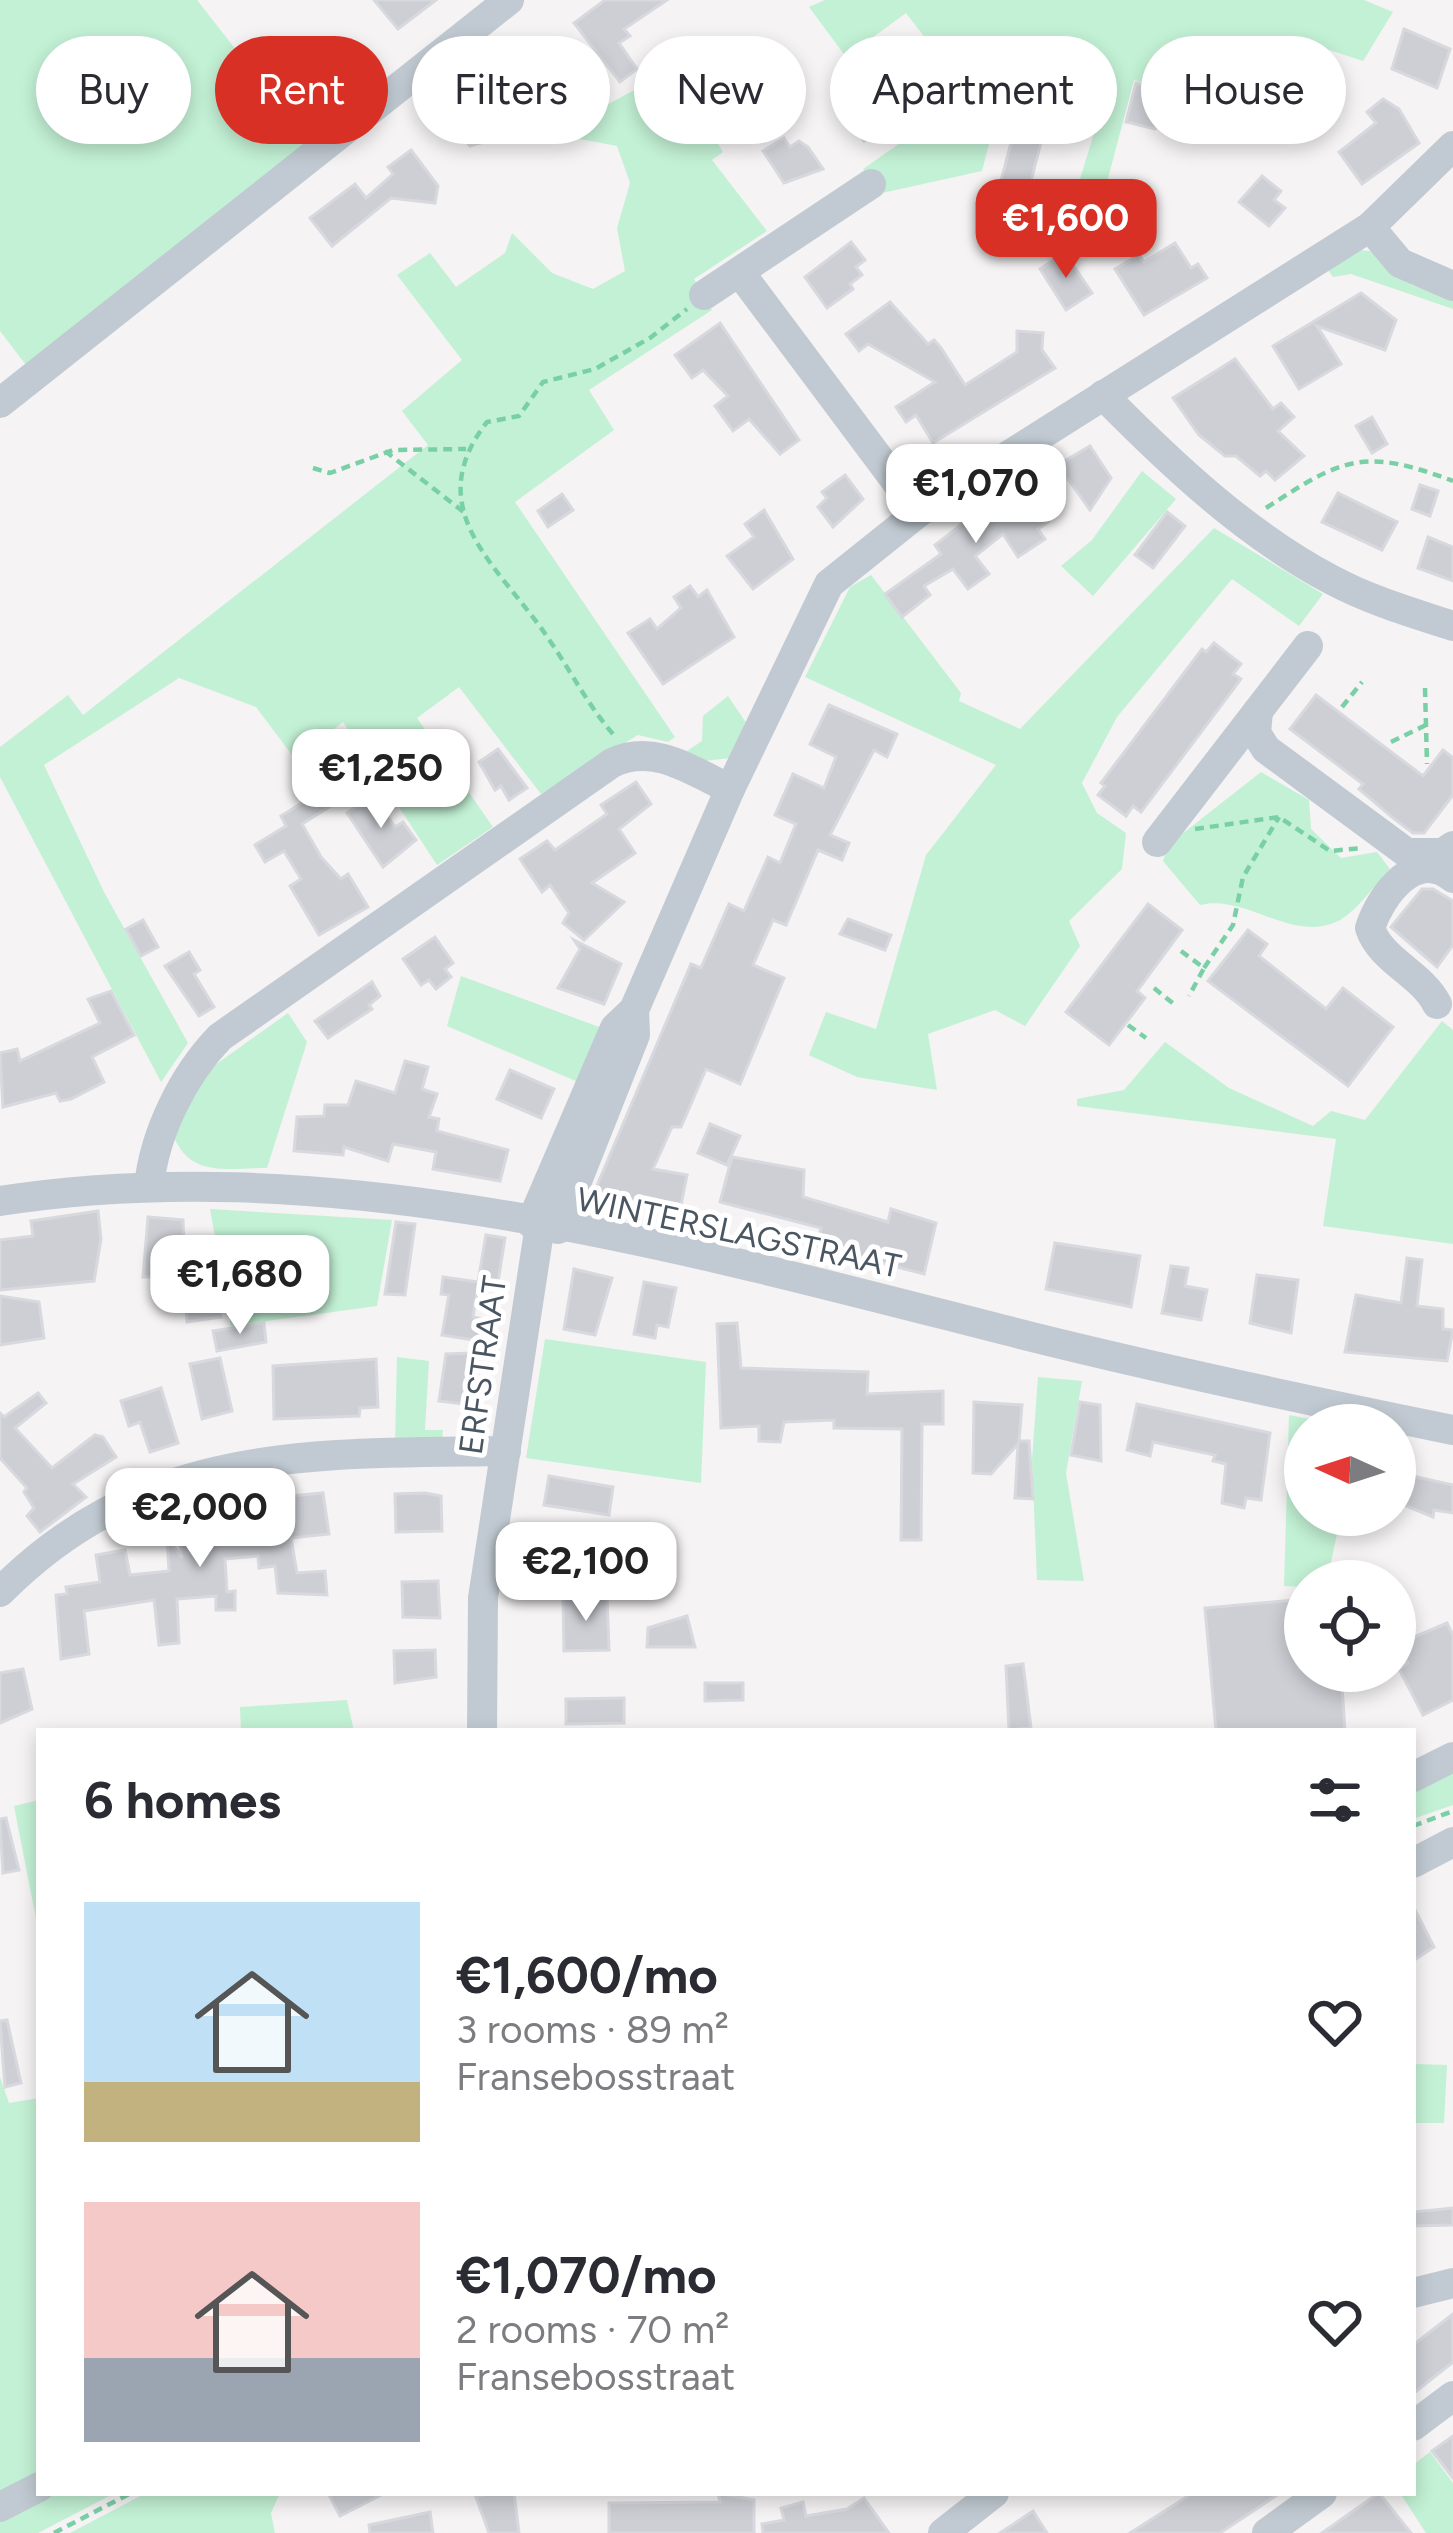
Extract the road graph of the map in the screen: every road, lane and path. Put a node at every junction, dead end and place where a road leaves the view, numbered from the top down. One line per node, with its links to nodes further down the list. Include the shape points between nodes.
1 (509, 0): 9 (street)
2 (1453, 146): 4 (street, ERFSTRAAT)
3 (871, 184): 5 (street)
4 (1370, 226): 6 (street, via 1400,263); 8 (street, ERFSTRAAT)
5 (741, 274): 7 (street); 14 (street)
6 (1453, 286)
7 (704, 296): 10 (path, via 595,369 543,382 520,416 487,422)
8 (1103, 395): 14 (street, ERFSTRAAT); 17 (street, via 1183,476 1288,551 1333,580)
9 (0, 404)
10 (466, 449): 11 (path); 15 (path, via 459,496)
11 (385, 451): 12 (path, via 330,473); 15 (path)
12 (313, 468)
13 (1453, 481): 16 (path, via 1401,461 1336,463)
14 (919, 512): 27 (street, ERFSTRAAT, via 829,584)
15 (465, 513): 25 (path, via 503,585)
16 (1255, 515)
17 (1453, 626)
18 (1308, 646): 22 (street)
19 (1362, 682): 21 (path)
20 (1425, 688): 23 (path)
21 (1342, 707)
22 (1258, 711): 30 (street); 32 (street, via 1256,733 1266,749)
23 (1426, 725): 24 (path); 26 (path)
24 (1390, 742)
25 (625, 747)
26 (1426, 764)
27 (730, 789): 43 (street, via 657,755 638,752 612,763 220,1037 186,1079); 45 (street, ERFSTRAAT, via 634,1010 635,1035)
28 (1259, 816): 29 (path); 30 (path, via 1211,830); 31 (path)
29 (1280, 817): 31 (path); 32 (path, via 1330,851 1353,852)
30 (1166, 831)
31 (1264, 835): 36 (path, via 1243,877 1233,926)
32 (1381, 835): 33 (street, via 1407,854 1443,854)
33 (1453, 846)
34 (1453, 878): 39 (street, via 1442,868 1405,873 1370,928 1375,944 1428,986)
35 (1181, 951): 36 (path)
36 (1204, 968): 38 (path)
37 (1154, 988): 40 (path)
38 (1189, 996)
39 (1437, 1004)
40 (1175, 1005)
41 (1128, 1025): 42 (path)
42 (1146, 1038)
43 (148, 1187): 44 (street, WINTERSLAGSTRAAT); 45 (street, WINTERSLAGSTRAAT, via 344,1194)
44 (0, 1201)
45 (543, 1226): 46 (street, WINTERSLAGSTRAAT); 47 (street, ERFSTRAAT)
46 (1453, 1430)
47 (506, 1450): 48 (street, via 251,1461 189,1477 68,1535); 49 (street, ERFSTRAAT, via 483,1598)
48 (0, 1592)
49 (482, 1728)
50 (1453, 1756): 51 (street)
51 (1416, 1775)
52 (1453, 1811): 53 (path)
53 (1416, 1825)
54 (1453, 1843): 55 (street)
55 (1416, 1862)
56 (1453, 2283): 57 (street)
57 (1416, 2292)
58 (1453, 2396): 59 (street)
59 (1416, 2424)
60 (36, 2489): 64 (street)
61 (125, 2496): 65 (path)
62 (990, 2496): 66 (street)
63 (1318, 2496): 67 (street)
64 (0, 2507)
65 (54, 2533)
66 (943, 2533)
67 (1268, 2533)

